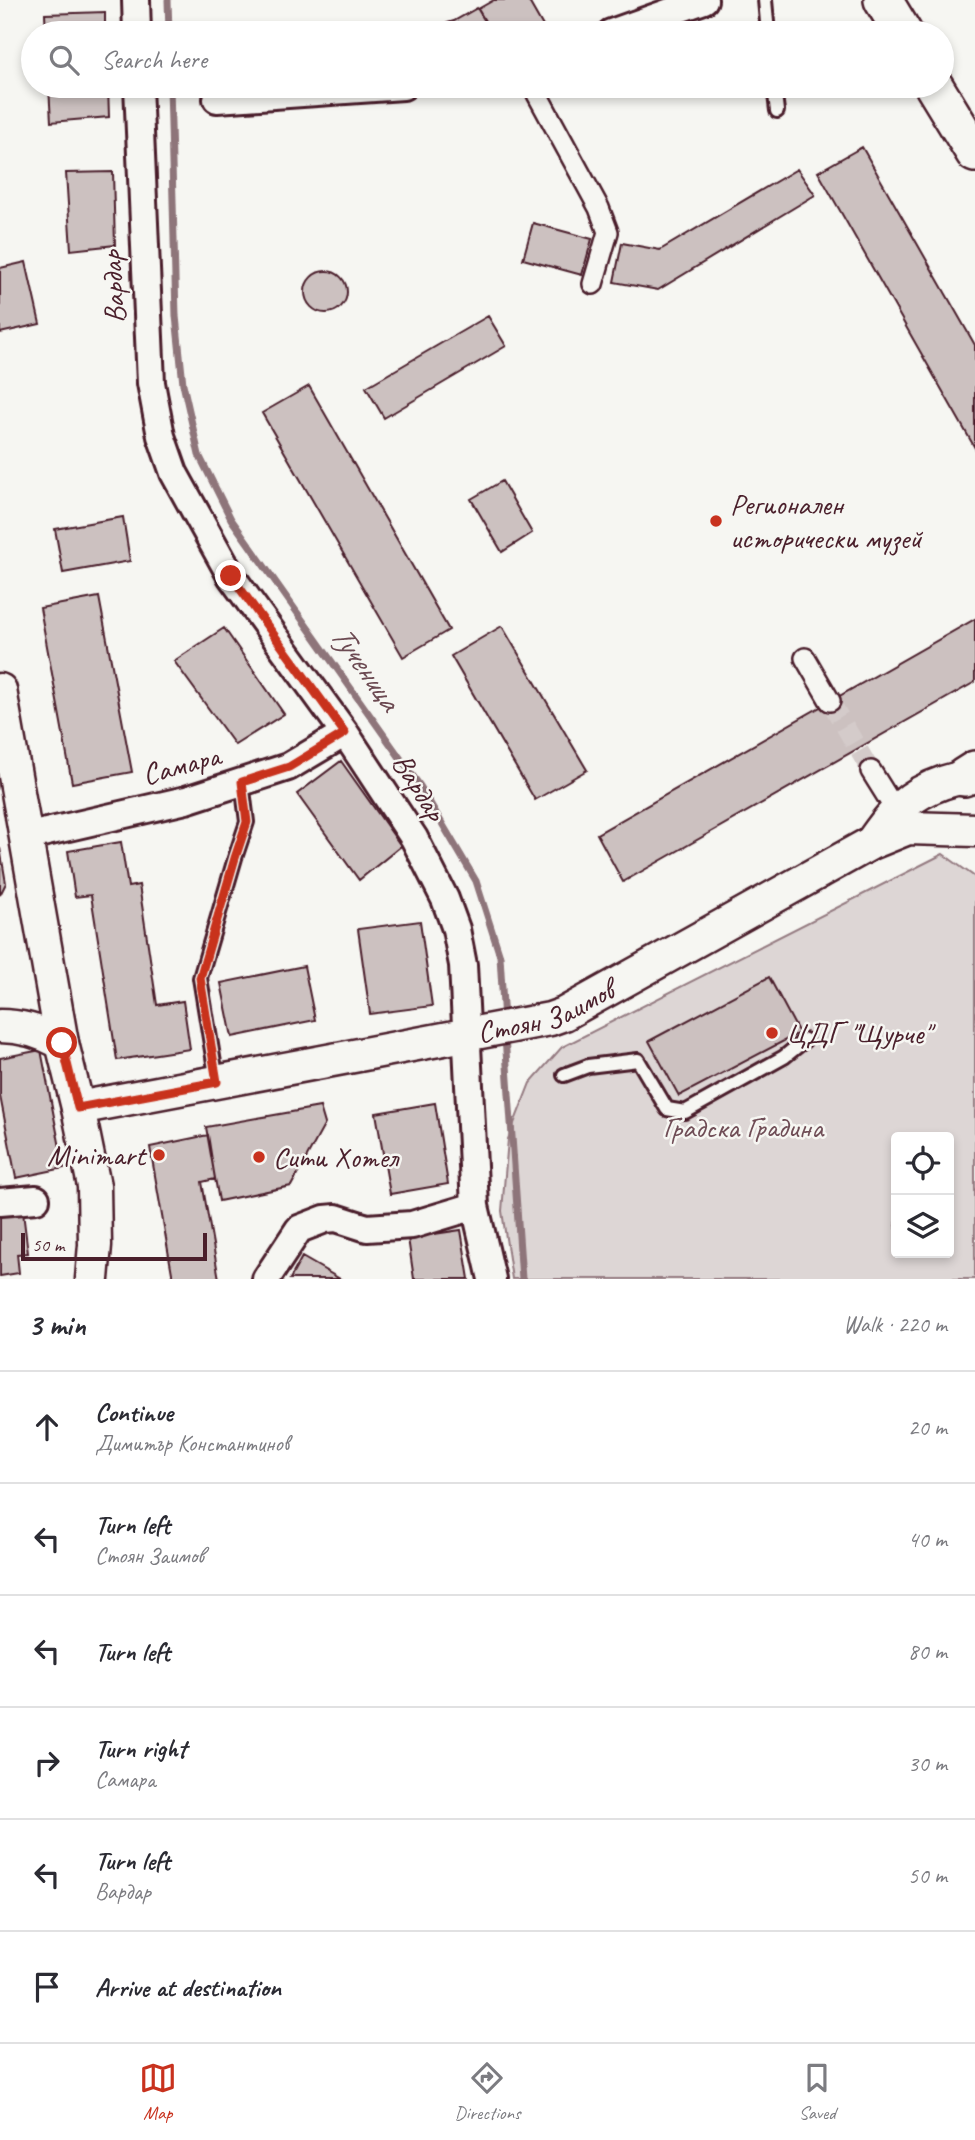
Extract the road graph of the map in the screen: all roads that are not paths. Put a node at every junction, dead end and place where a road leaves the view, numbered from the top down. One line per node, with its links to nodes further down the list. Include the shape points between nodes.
1 (136, 0): 5 (street)
2 (704, 0): 6 (street)
3 (765, 0): 7 (lane)
4 (883, 0): 8 (main road)
5 (137, 21)
6 (645, 21)
7 (767, 21)
8 (896, 21)
9 (139, 98): 21 (street, Вардар, via 151,383 174,473 231,576)
10 (231, 98): 14 (street)
11 (539, 98): 17 (street, via 600,208 608,232)
12 (775, 98): 15 (lane)
13 (941, 98): 16 (main road)
14 (217, 99)
15 (777, 111)
16 (975, 153)
17 (593, 284)
18 (805, 658): 20 (street)
19 (0, 690): 27 (street)
20 (830, 701)
21 (345, 733): 24 (street, Самара, via 289,767); 30 (street, Вардар, via 414,838 445,899 456,929 466,1000)
22 (871, 771): 25 (street)
23 (971, 775): 25 (street, via 922,792)
24 (242, 782): 27 (street, Самара, via 186,800); 34 (lane, via 247,822 200,978)
25 (896, 811): 28 (street)
26 (975, 830): 28 (street, Стоян Заимов, via 908,828)
27 (25, 837): 32 (street)
28 (871, 843): 30 (street, Стоян Заимов, via 564,1014)
29 (0, 1026): 32 (street, via 29,1029)
30 (478, 1033): 34 (street, Стоян Заимов); 38 (street, Вардар)
31 (804, 1040): 33 (lane, via 785,1057 685,1112 667,1109 638,1060 588,1066)
32 (62, 1043): 35 (street)
33 (564, 1075)
34 (217, 1082): 35 (street, Стоян Заимов)
35 (78, 1108): 39 (street, via 94,1186)
36 (36, 1199): 37 (street)
37 (0, 1202)
38 (475, 1206): 40 (street, via 412,1225 367,1228 336,1218 299,1228); 41 (street, Вардар)
39 (92, 1279)
40 (266, 1279)
41 (492, 1279)

